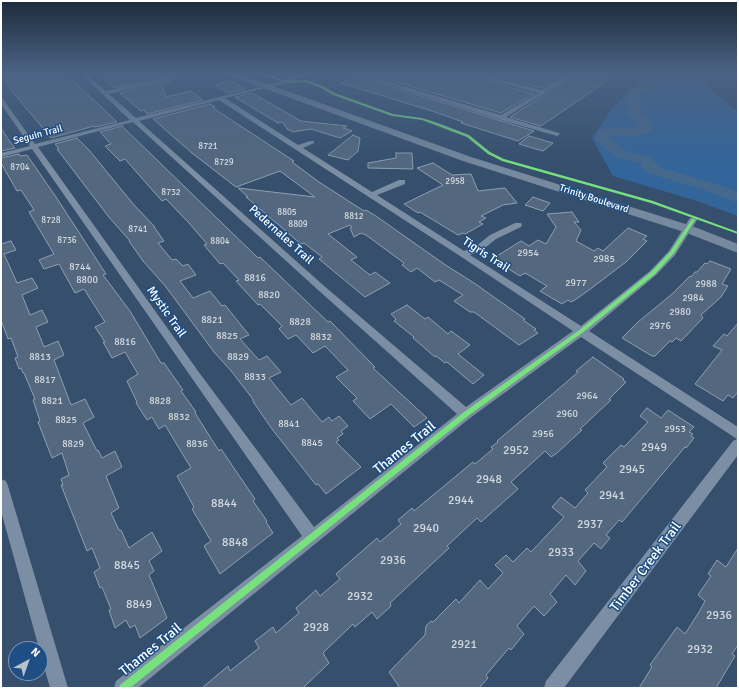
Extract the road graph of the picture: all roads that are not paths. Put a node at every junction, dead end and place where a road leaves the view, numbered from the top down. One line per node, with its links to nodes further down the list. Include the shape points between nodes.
1 (4, 104): 12 (street, Mystic Trail)
2 (117, 104): 9 (street, Pedernales Trail)
3 (196, 104): 9 (street, Seguin Trail)
4 (229, 104): 13 (street, Tigris Trail)
5 (317, 104): 18 (main road, Trinity Boulevard, via 467,159)
6 (455, 104): 8 (street)
7 (522, 104): 8 (street)
8 (500, 118): 10 (street)
9 (135, 120): 12 (street, Seguin Trail); 23 (street, Pedernales Trail, via 320,287)
10 (557, 134)
11 (312, 142): 13 (street)
12 (34, 147): 14 (street, Seguin Trail); 27 (street, Mystic Trail)
13 (297, 148): 16 (street, Tigris Trail)
14 (1, 155)
15 (402, 182): 16 (street)
16 (371, 195): 21 (street, Tigris Trail)
17 (518, 225): 21 (street, via 493,237 478,249)
18 (691, 225): 19 (main road, Trinity Boulevard); 20 (main road, Trinity Boulevard); 22 (street, Thames Trail, via 672,253 653,273)
19 (738, 238)
20 (738, 249)
21 (463, 254): 22 (street, Tigris Trail)
22 (580, 332): 23 (street, Thames Trail); 24 (street, Tigris Trail)
23 (466, 414): 27 (street, Thames Trail)
24 (738, 434)
25 (738, 445): 30 (street, Timber Creek Trail)
26 (1, 486): 28 (street)
27 (312, 537): 29 (street, Thames Trail)
28 (59, 688)
29 (123, 688)
30 (553, 688)

